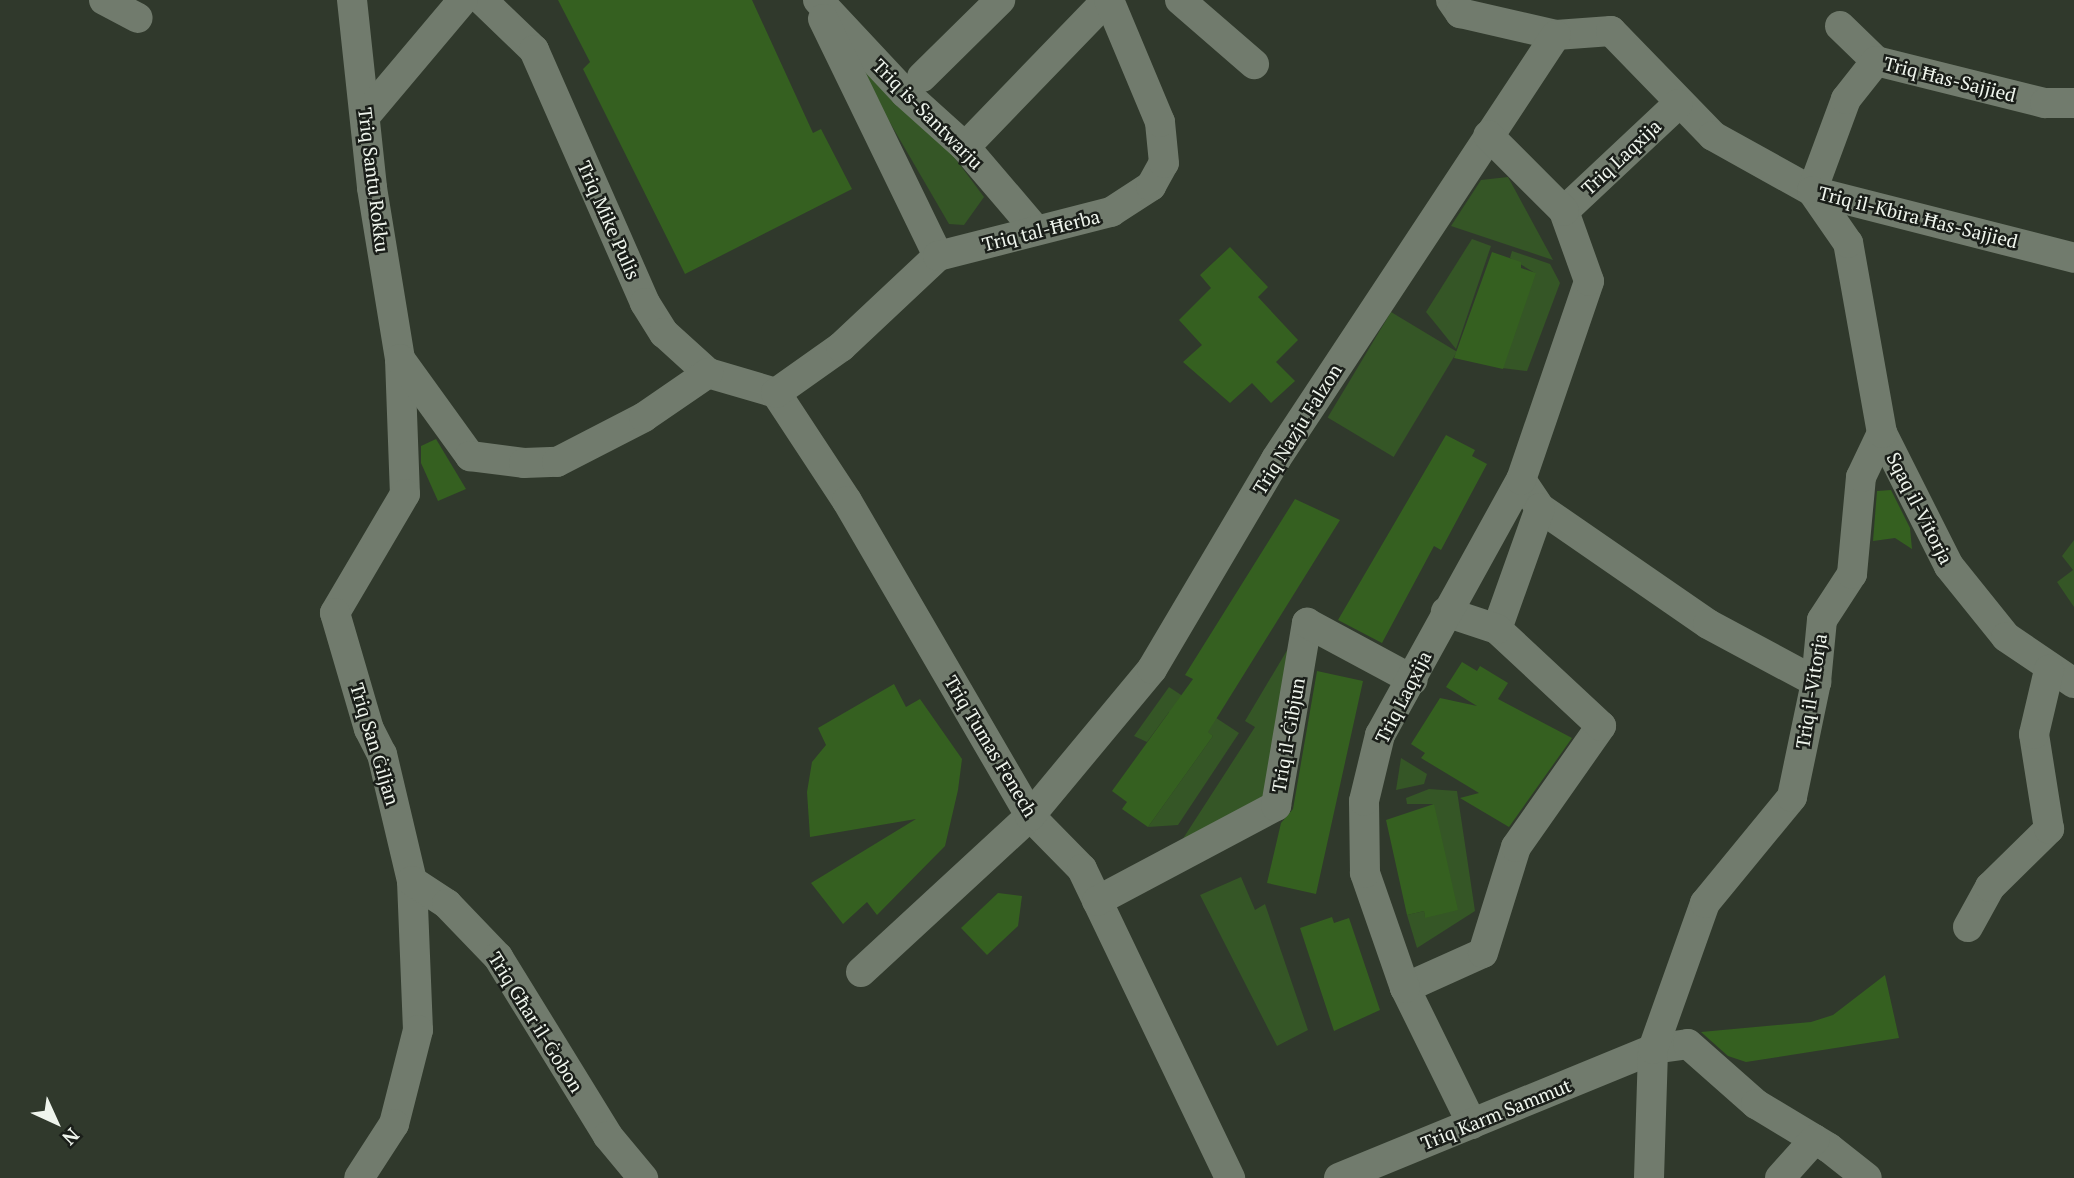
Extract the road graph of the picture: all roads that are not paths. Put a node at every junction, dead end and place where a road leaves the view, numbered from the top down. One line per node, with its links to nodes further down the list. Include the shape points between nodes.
1 (104, 0): 10 (street)
2 (352, 0): 18 (street, Triq Santu Rokku)
3 (463, 0): 18 (street)
4 (482, 0): 27 (street, Triq Mike Pulis, via 534,50 645,303 664,333)
5 (816, 0): 20 (street, Triq is-Santwarju, via 905,93); 24 (street, Triq is-Santwarju)
6 (1000, 0): 15 (street)
7 (1108, 0): 20 (street); 23 (street, Triq tal-Ħerba, via 1160,122 1164,163 1151,186 1111,212)
8 (1180, 0): 14 (street)
9 (1451, 0): 12 (street, Triq il-Kbira Ħas-Sajjied, via 1460,13)
10 (138, 18)
11 (1840, 26): 13 (street, Triq Ħas-Sajjied)
12 (1556, 35): 17 (street, Triq il-Kbira Ħas-Sajjied, via 1611,30); 19 (street, Triq Nazju Falzon)
13 (1876, 61): 16 (street, Triq Ħas-Sajjied, via 2045,103); 21 (street, via 1846,99)
14 (1254, 64)
15 (922, 76)
16 (2074, 103)
17 (1678, 104): 21 (street, Triq il-Kbira Ħas-Sajjied, via 1713,135); 22 (street, Triq Laqxija)
18 (366, 115): 26 (street, Triq Santu Rokku, via 372,188)
19 (1488, 135): 22 (street, Triq Laqxija); 37 (street, Triq Nazju Falzon, via 1276,459 1152,668)
20 (965, 147): 23 (street, Triq is-Santwarju)
21 (1812, 191): 25 (street, Triq il-Kbira Ħas-Sajjied); 29 (street, via 1849,243)
22 (1564, 211): 30 (street, Triq Laqxija, via 1589,281)
23 (1036, 230): 24 (street, Triq tal-Ħerba)
24 (938, 256): 28 (street, Triq tal-Ħerba, via 841,347)
25 (2074, 258)
26 (400, 359): 27 (street, via 470,456 524,463 557,462 644,417); 38 (street, Triq San Ġiljan, via 405,494 335,613 369,729 382,754)
27 (708, 373): 28 (street, Triq Mike Pulis)
28 (776, 393): 37 (street, Triq Tumas Fenech, via 846,501)
29 (1882, 433): 34 (street, Sqaq il-Vitorja, via 1949,566 2006,637); 36 (street, Triq il-Vitorja, via 1861,477 1852,574 1822,620)
30 (1521, 480): 31 (street); 32 (street, Triq Laqxija)
31 (1541, 508): 33 (street); 36 (street, via 1708,624)
32 (1446, 612): 33 (street); 35 (street, Triq Laqxija)
33 (1497, 629): 42 (street, via 1601,726 1516,847 1483,953)
34 (2061, 677): 40 (street, Sqaq il-Vitorja, via 2034,734 2049,829 1990,887)
35 (1413, 680): 39 (street, Triq il-Ġibjun, via 1307,623 1276,806); 42 (street, Triq Laqxija, via 1380,736 1364,801 1365,873)
36 (1815, 682): 43 (street, Triq il-Vitorja, via 1792,797 1705,903)
37 (1030, 816): 39 (street, Triq Tumas Fenech, via 1082,869); 41 (street, Triq Nazju Falzon)
38 (412, 881): 46 (street, Triq San Ġiljan, via 418,1030 394,1124); 47 (street, Triq Għar il-Ġobon, via 447,904 498,957 608,1136)
39 (1097, 901): 48 (street, Triq Tumas Fenech)
40 (1968, 927)
41 (861, 972)
42 (1405, 988): 44 (street, Triq Laqxija)
43 (1653, 1049): 44 (street, Triq Karm Sammut); 45 (street, Triq Karm Sammut, via 1688,1044 1756,1104); 50 (street, Triq il-Vitorja)
44 (1472, 1124): 49 (street, Triq Karm Sammut)
45 (1815, 1139): 51 (street); 52 (street, Triq Karm Sammut)
46 (359, 1178)
47 (643, 1178)
48 (1230, 1178)
49 (1339, 1178)
50 (1649, 1178)
51 (1780, 1178)
52 (1867, 1178)

